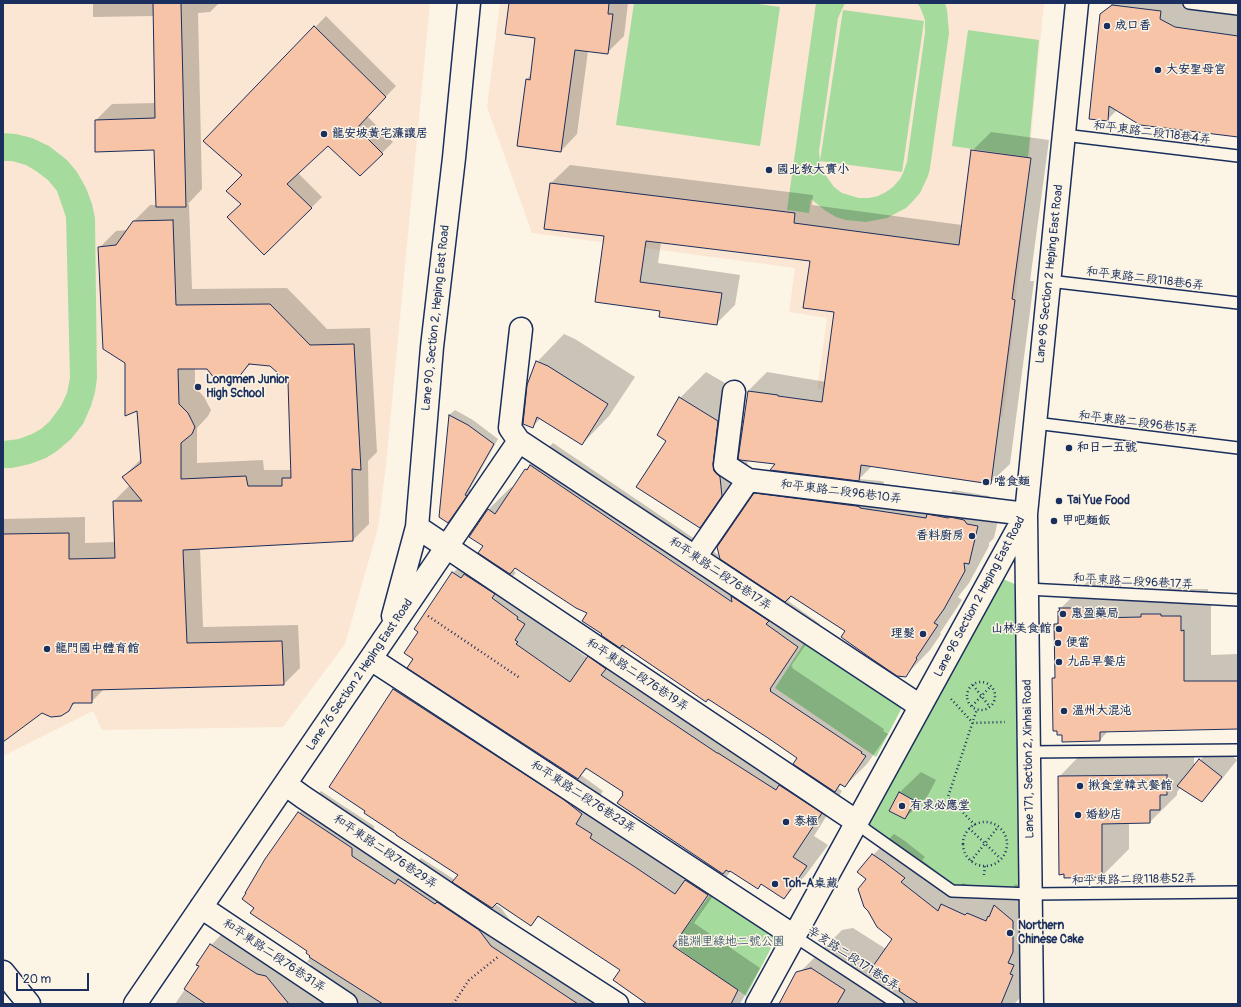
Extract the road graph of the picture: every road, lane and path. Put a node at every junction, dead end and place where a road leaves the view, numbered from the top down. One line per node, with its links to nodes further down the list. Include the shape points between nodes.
1 (469, 3): 16 (street, Lane 90, Section 2, Heping East Road, via 431,355)
2 (1077, 3): 5 (street, Lane 96 Section 2 Heping East Road)
3 (1189, 3): 4 (lane)
4 (1238, 9)
5 (1064, 135): 6 (lane, 和平東路二段118巷4弄); 7 (street, Lane 96 Section 2 Heping East Road)
6 (1238, 156)
7 (1049, 280): 8 (lane, 和平東路二段118巷6弄); 11 (street, Lane 96 Section 2 Heping East Road)
8 (1238, 303)
9 (521, 329): 12 (street, via 510,428)
10 (734, 392): 14 (street, via 725,465)
11 (1035, 423): 13 (lane, 和平東路二段96巷15弄); 15 (street, Lane 96 Section 2 Heping East Road)
12 (519, 441): 17 (street, Lane 76 Section 2 Heping East Road); 18 (street, 和平東路二段76巷17弄)
13 (1238, 448)
14 (748, 480): 15 (street, 和平東路二段96巷10弄); 18 (street)
15 (1026, 514): 19 (street, Lane 171, Section 2, Xinhai Road); 29 (street, Lane 96 Section 2 Heping East Road)
16 (417, 527): 17 (street, 和平東路二段76巷19弄); 22 (street, Lane 90, Section 2, Heping East Road)
17 (447, 547): 21 (street, Lane 76 Section 2 Heping East Road); 38 (street, 和平東路二段76巷19弄)
18 (696, 557): 29 (street, 和平東路二段76巷17弄)
19 (1027, 589): 20 (lane, 和平東路二段96巷17弄); 36 (street, Lane 171, Section 2, Xinhai Road)
20 (1238, 600)
21 (409, 603): 22 (street, Lane 76 Section 2 Heping East Road); 24 (path)
22 (390, 631): 23 (street, Lane 76 Section 2 Heping East Road)
23 (371, 659): 37 (street, Lane 76 Section 2 Heping East Road); 48 (street, 和平東路二段76巷23弄)
24 (520, 678)
25 (973, 685): 26 (path, via 982,682); 27 (path); 30 (path, via 967,696)
26 (991, 686): 27 (path); 31 (path, via 995,699)
27 (981, 696): 30 (path); 31 (path)
28 (948, 697): 34 (path)
29 (920, 706): 38 (street, Lane 96 Section 2 Heping East Road)
30 (972, 706): 32 (path)
31 (990, 707): 32 (path)
32 (977, 709): 34 (path)
33 (1010, 722): 34 (path)
34 (973, 723): 39 (path, via 948,797)
35 (1238, 750): 36 (lane)
36 (1029, 752): 46 (street, Lane 171, Section 2, Xinhai Road)
37 (285, 784): 47 (street, Lane 76 Section 2 Heping East Road); 49 (street, 和平東路二段76巷29弄)
38 (857, 822): 46 (lane, 和平東路二段118巷52弄, via 952,891); 48 (street, Lane 96 Section 2 Heping East Road)
39 (975, 825): 40 (path, via 988,822); 41 (path)
40 (998, 827): 42 (path); 43 (path, via 1006,841 1006,848)
41 (969, 828): 42 (path); 44 (path, via 965,834 963,848)
42 (985, 844): 43 (path); 44 (path)
43 (1000, 858): 44 (path, via 985,866)
44 (971, 861)
45 (1238, 892): 46 (lane, 和平東路二段118巷52弄)
46 (1031, 894): 58 (street, Lane 171, Section 2, Xinhai Road)
47 (201, 907): 52 (street, Lane 76 Section 2 Heping East Road); 53 (street, 和平東路二段76巷31弄)
48 (794, 936): 56 (street, Lane 96 Section 2 Heping East Road); 57 (lane, 辛亥路二段171巷6弄)
49 (519, 940): 54 (path, via 468,980); 55 (street, 和平東路二段76巷29弄)
50 (3, 972): 51 (street)
51 (29, 1004)
52 (135, 1004)
53 (346, 1004)
54 (453, 1004)
55 (617, 1004)
56 (757, 1004)
57 (898, 1004)
58 (1032, 1004)

